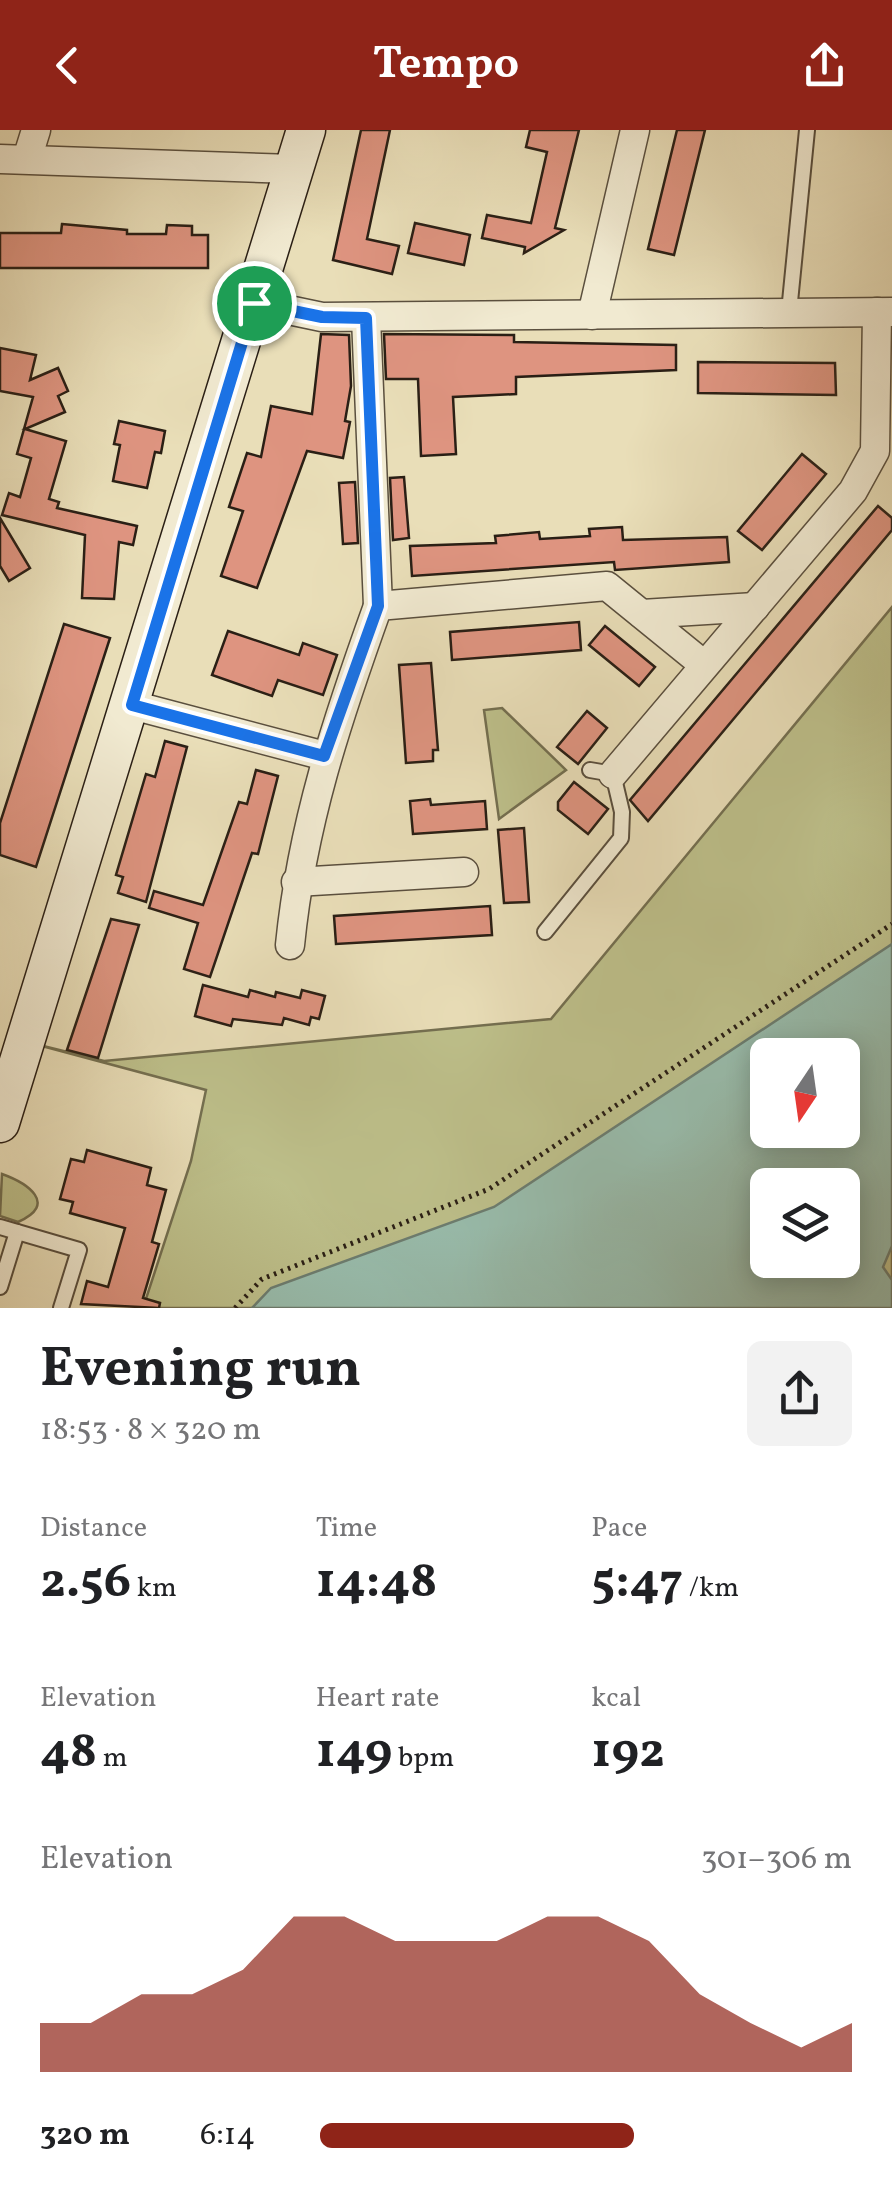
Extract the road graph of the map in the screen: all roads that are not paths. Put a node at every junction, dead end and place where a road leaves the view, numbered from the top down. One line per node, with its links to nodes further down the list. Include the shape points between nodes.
1 (36, 130): 5 (street)
2 (306, 130): 6 (street)
3 (635, 130): 10 (street)
4 (807, 130): 8 (lane)
5 (14, 159): 6 (street)
6 (293, 169): 7 (street)
7 (254, 303): 11 (street); 16 (street)
8 (790, 312): 9 (street); 10 (street)
9 (885, 312): 13 (street, via 875,451 853,491)
10 (592, 315): 11 (street)
11 (366, 318): 12 (street)
12 (378, 606): 14 (street, via 607,586); 17 (street)
13 (755, 607): 14 (street); 15 (street)
14 (642, 614): 15 (street)
15 (704, 664): 18 (street)
16 (132, 705): 17 (street); 23 (street)
17 (324, 756): 20 (street)
18 (602, 772): 21 (lane, via 622,812 621,838)
19 (464, 872): 20 (street)
20 (296, 882): 22 (street)
21 (545, 932)
22 (290, 945)
23 (0, 1123)
24 (0, 1227): 25 (lane)
25 (17, 1232): 26 (lane); 27 (lane, via 79,1250)
26 (0, 1287)
27 (61, 1308)

